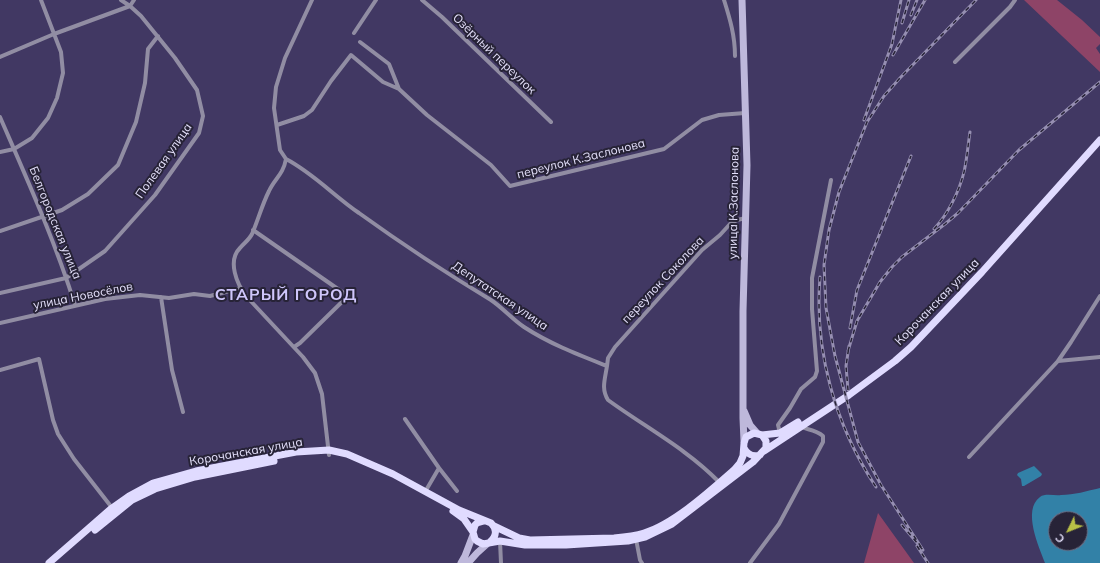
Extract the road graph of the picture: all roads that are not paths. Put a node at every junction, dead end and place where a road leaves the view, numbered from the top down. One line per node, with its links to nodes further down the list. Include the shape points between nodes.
1 (41, 0): 12 (street)
2 (121, 0): 10 (street, Полевая улица)
3 (134, 0): 10 (street)
4 (312, 0): 23 (street, via 285,58 276,87 274,108)
5 (376, 0): 11 (street)
6 (422, 0): 22 (street, Озёрный переулок)
7 (724, 0): 15 (street)
8 (742, 0): 15 (street, улица К.Заслонова)
9 (1015, 0): 18 (street)
10 (130, 6): 12 (street); 13 (street, Полевая улица)
11 (354, 33)
12 (54, 34): 17 (street); 26 (street, via 61,52 63,73 57,98 48,118 32,138)
13 (158, 36): 30 (street, via 148,49 145,83 136,122 118,165 88,194); 34 (street, Полевая улица, via 197,90 203,116 199,133 154,195 105,251)
14 (360, 42): 19 (street, переулок К.Заслонова, via 389,64)
15 (739, 44): 16 (street); 20 (street, улица К.Заслонова)
16 (735, 56)
17 (0, 57)
18 (955, 62)
19 (399, 89): 20 (street, переулок К.Заслонова, via 427,115 490,165 510,186 664,149 702,120 719,115); 23 (street, переулок К.Заслонова, via 383,82 351,55 312,110 304,116)
20 (745, 113): 31 (street, улица К.Заслонова)
21 (0, 117): 26 (street, Белгородская улица)
22 (551, 122)
23 (277, 124): 28 (street, via 280,150)
24 (1100, 136): 50 (main road, Корочанская улица, via 979,270 893,358 849,391)
25 (1100, 140): 49 (main road, Корочанская улица, via 911,347 849,395)
26 (14, 149): 27 (street); 30 (street, Белгородская улица)
27 (0, 152)
28 (286, 159): 32 (street, via 284,168 269,190); 44 (street, Депутатская улица, via 391,235 493,302 523,326 570,351)
29 (831, 180): 50 (street, via 812,278 817,371 815,377 801,388 778,425)
30 (43, 218): 33 (street); 34 (street, Белгородская улица)
31 (746, 218): 44 (street, переулок Соколова, via 730,224 693,260 615,346 608,358); 46 (street, улица К.Заслонова)
32 (253, 230): 35 (street, via 235,258 234,272); 41 (street, via 348,296)
33 (0, 231)
34 (66, 278): 36 (street); 39 (street, Белгородская улица)
35 (241, 288): 38 (street, улица Новосёлов, via 210,296 194,294); 41 (street)
36 (0, 293)
37 (1100, 296): 43 (street)
38 (161, 297): 39 (street, улица Новосёлов, via 140,295); 47 (street, via 171,364)
39 (75, 305): 40 (street, улица Новосёлов)
40 (0, 323)
41 (294, 347): 53 (street, via 314,373 322,394)
42 (1100, 357): 43 (street)
43 (1058, 361): 55 (street)
44 (607, 366): 57 (street, via 603,387 608,400 654,430)
45 (0, 370): 60 (street, via 39,359 58,434)
46 (743, 407): 51 (street, улица К.Заслонова, via 750,424); 52 (street, улица К.Заслонова)
47 (183, 412)
48 (405, 419): 56 (street)
49 (800, 427): 54 (main road, Корочанская улица); 73 (street, via 814,429 823,436 823,442 779,524)
50 (780, 433): 51 (main road, Корочанская улица)
51 (759, 434): 52 (main road, via 749,435); 54 (main road, via 766,442)
52 (744, 444): 54 (main road, via 750,455); 57 (main road, via 743,456 738,467)
53 (329, 452): 59 (main road, Корочанская улица, via 347,454 393,474); 60 (main road, Корочанская улица, via 296,452 196,471 153,483 129,496); 63 (main road, Корочанская улица, via 392,478 458,513)
54 (762, 453): 64 (main road, Корочанская улица, via 672,524)
55 (969, 457)
56 (439, 468): 58 (street); 59 (street)
57 (719, 482): 62 (main road, via 670,521 644,533 627,537 530,540 519,538)
58 (457, 491)
59 (425, 492): 61 (main road, Корочанская улица)
60 (114, 510): 67 (main road, Корочанская улица); 68 (main road, Корочанская улица)
61 (484, 521): 62 (main road); 63 (main road, via 475,525)
62 (494, 526): 66 (main road, via 496,533)
63 (473, 534): 66 (main road, via 477,541); 69 (street)
64 (636, 539): 65 (main road, Корочанская улица, via 613,543 566,545); 72 (street)
65 (500, 542): 66 (main road, Корочанская улица); 71 (street)
66 (489, 543): 70 (street)
67 (49, 563)
68 (56, 563)
69 (461, 563)
70 (468, 563)
71 (501, 563)
72 (642, 563)
73 (750, 563)

